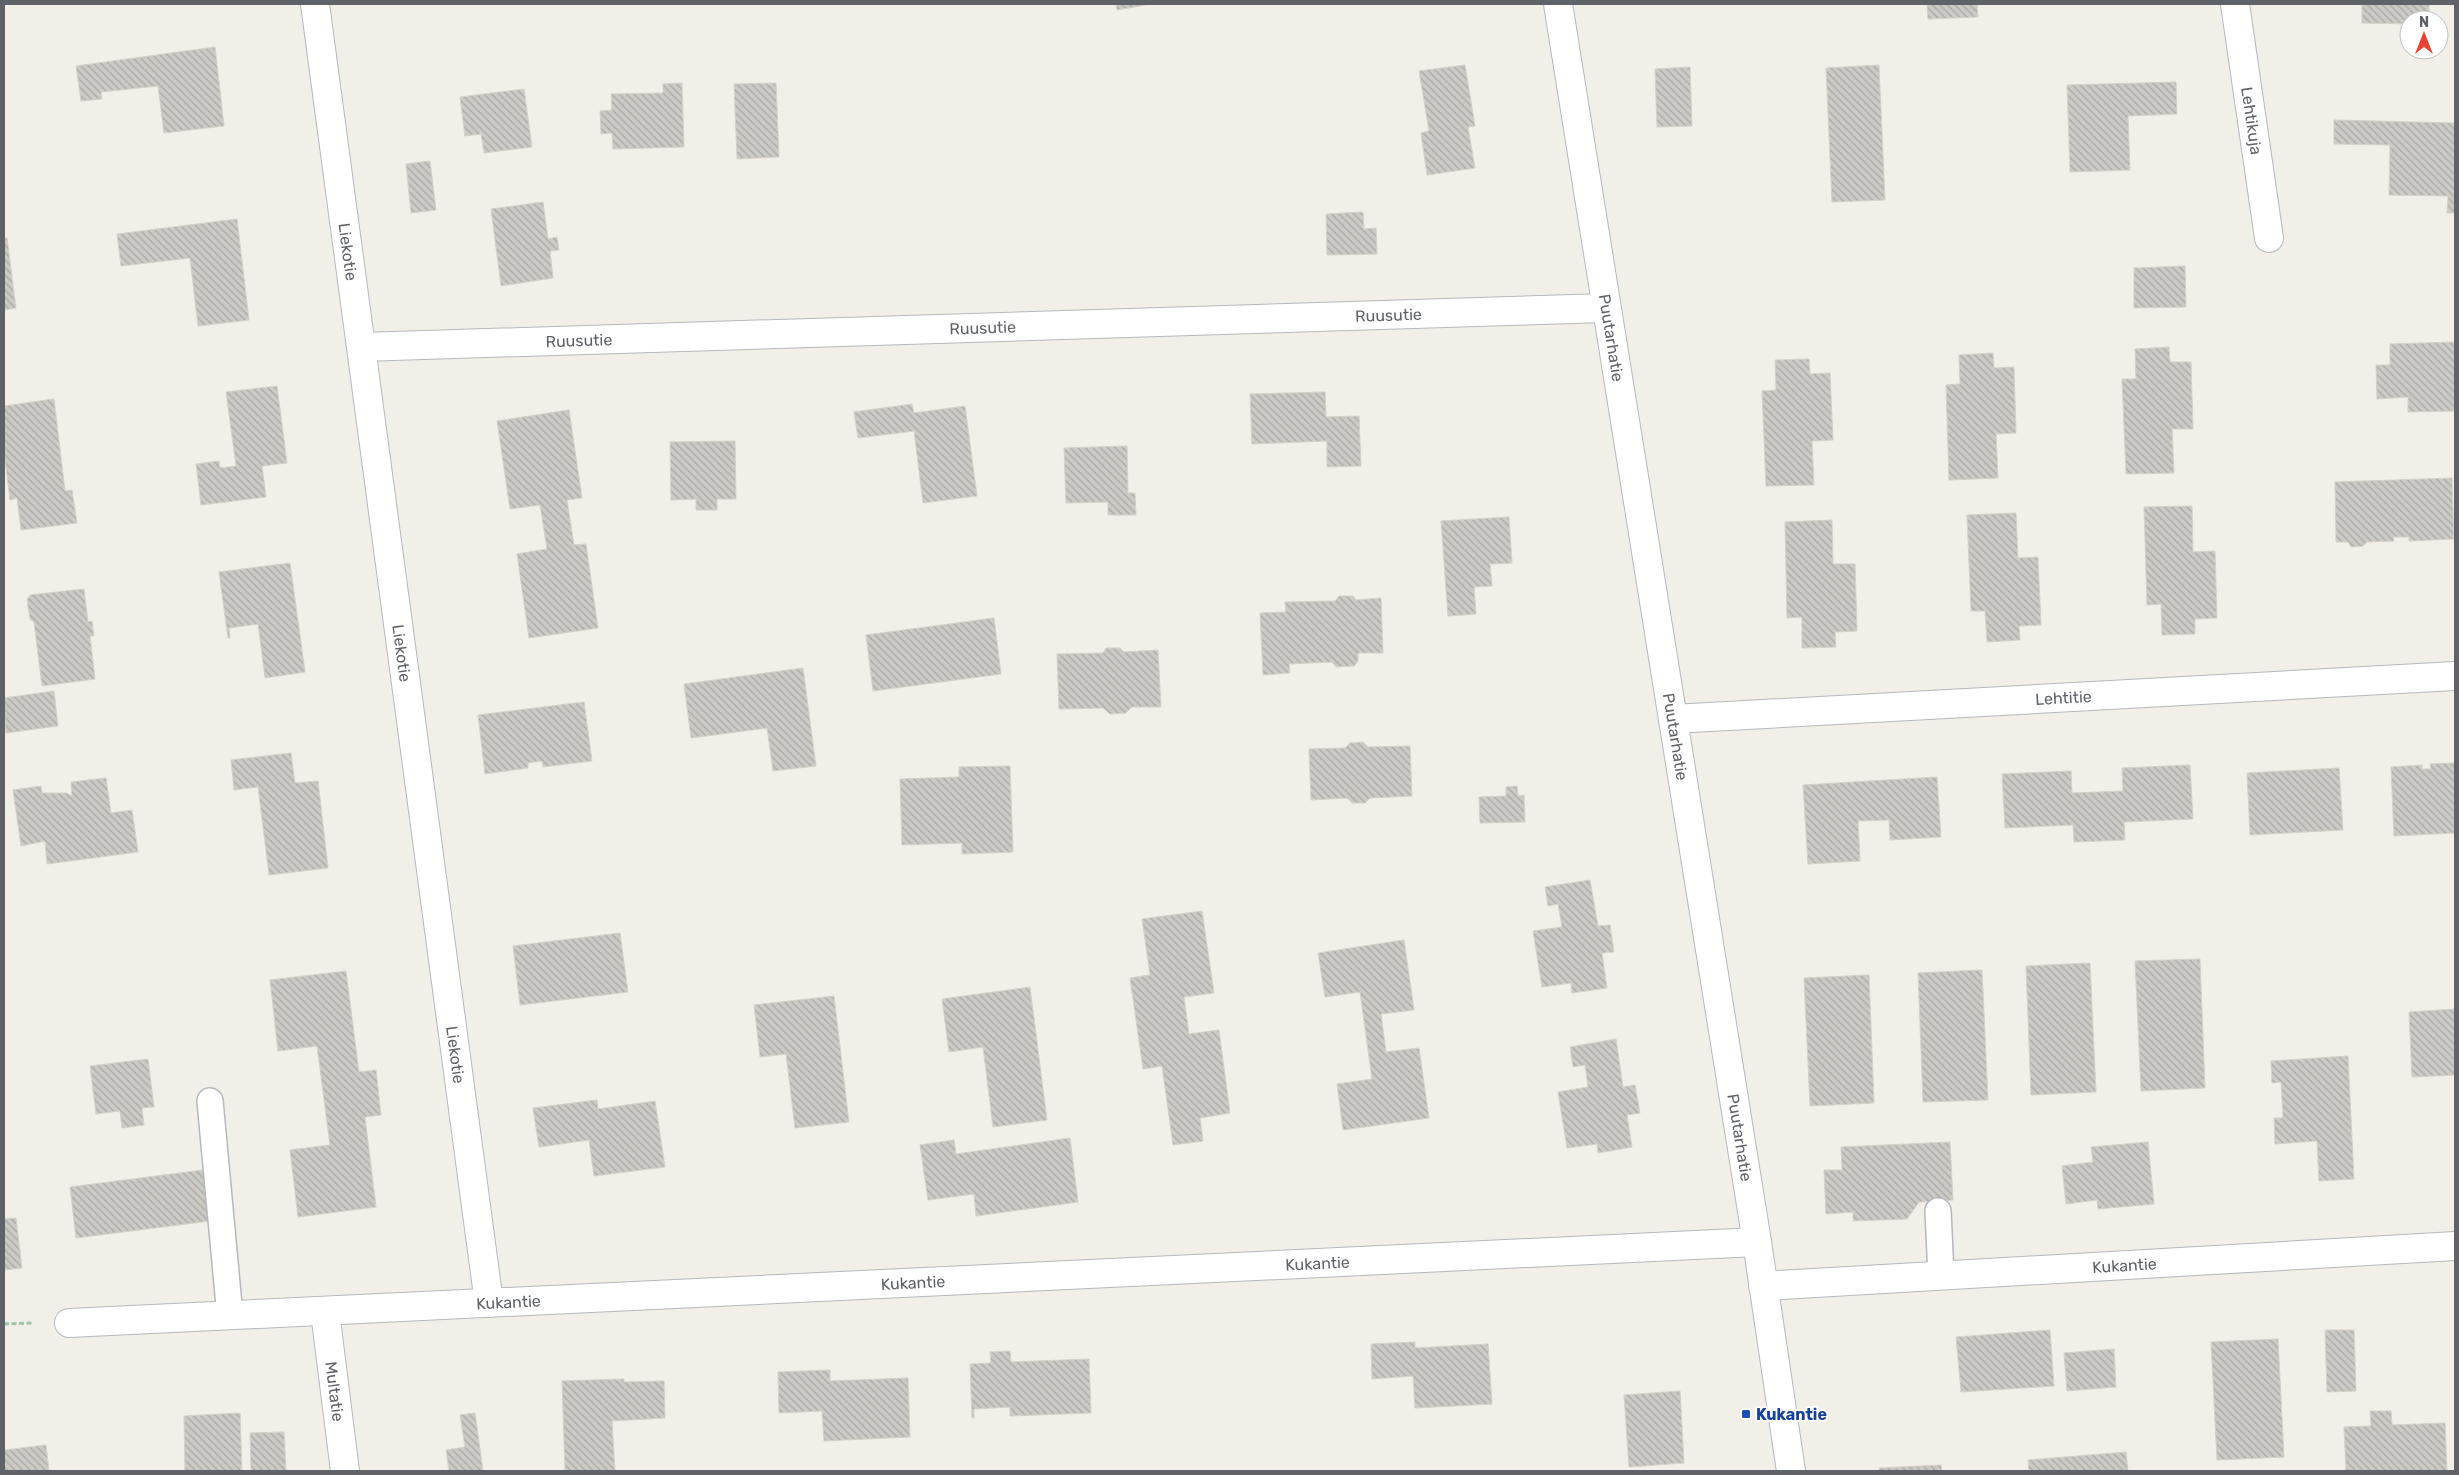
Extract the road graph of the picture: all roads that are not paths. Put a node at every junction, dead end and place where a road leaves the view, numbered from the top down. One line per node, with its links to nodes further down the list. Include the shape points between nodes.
1 (314, 4): 6 (street, Liekotie)
2 (1558, 4): 5 (street, Puutarhatie)
3 (2235, 4): 4 (street, Lehtikuja)
4 (2268, 238)
5 (1606, 308): 6 (street, Ruusutie); 8 (street, Puutarhatie)
6 (361, 348): 15 (street, Liekotie)
7 (2455, 676): 8 (street, Lehtitie)
8 (1673, 719): 11 (street, Puutarhatie)
9 (210, 1101): 17 (lane)
10 (1938, 1211): 13 (lane)
11 (1757, 1242): 14 (street, Puutarhatie); 15 (street, Kukantie)
12 (2455, 1246): 13 (street, Kukantie)
13 (1941, 1276): 14 (street, Kukantie)
14 (1763, 1286): 20 (street, Puutarhatie)
15 (489, 1302): 16 (street, Kukantie)
16 (325, 1312): 17 (street, Kukantie); 19 (street, Multatie)
17 (230, 1316): 18 (street, Kukantie)
18 (68, 1323)
19 (345, 1471)
20 (1791, 1471)

